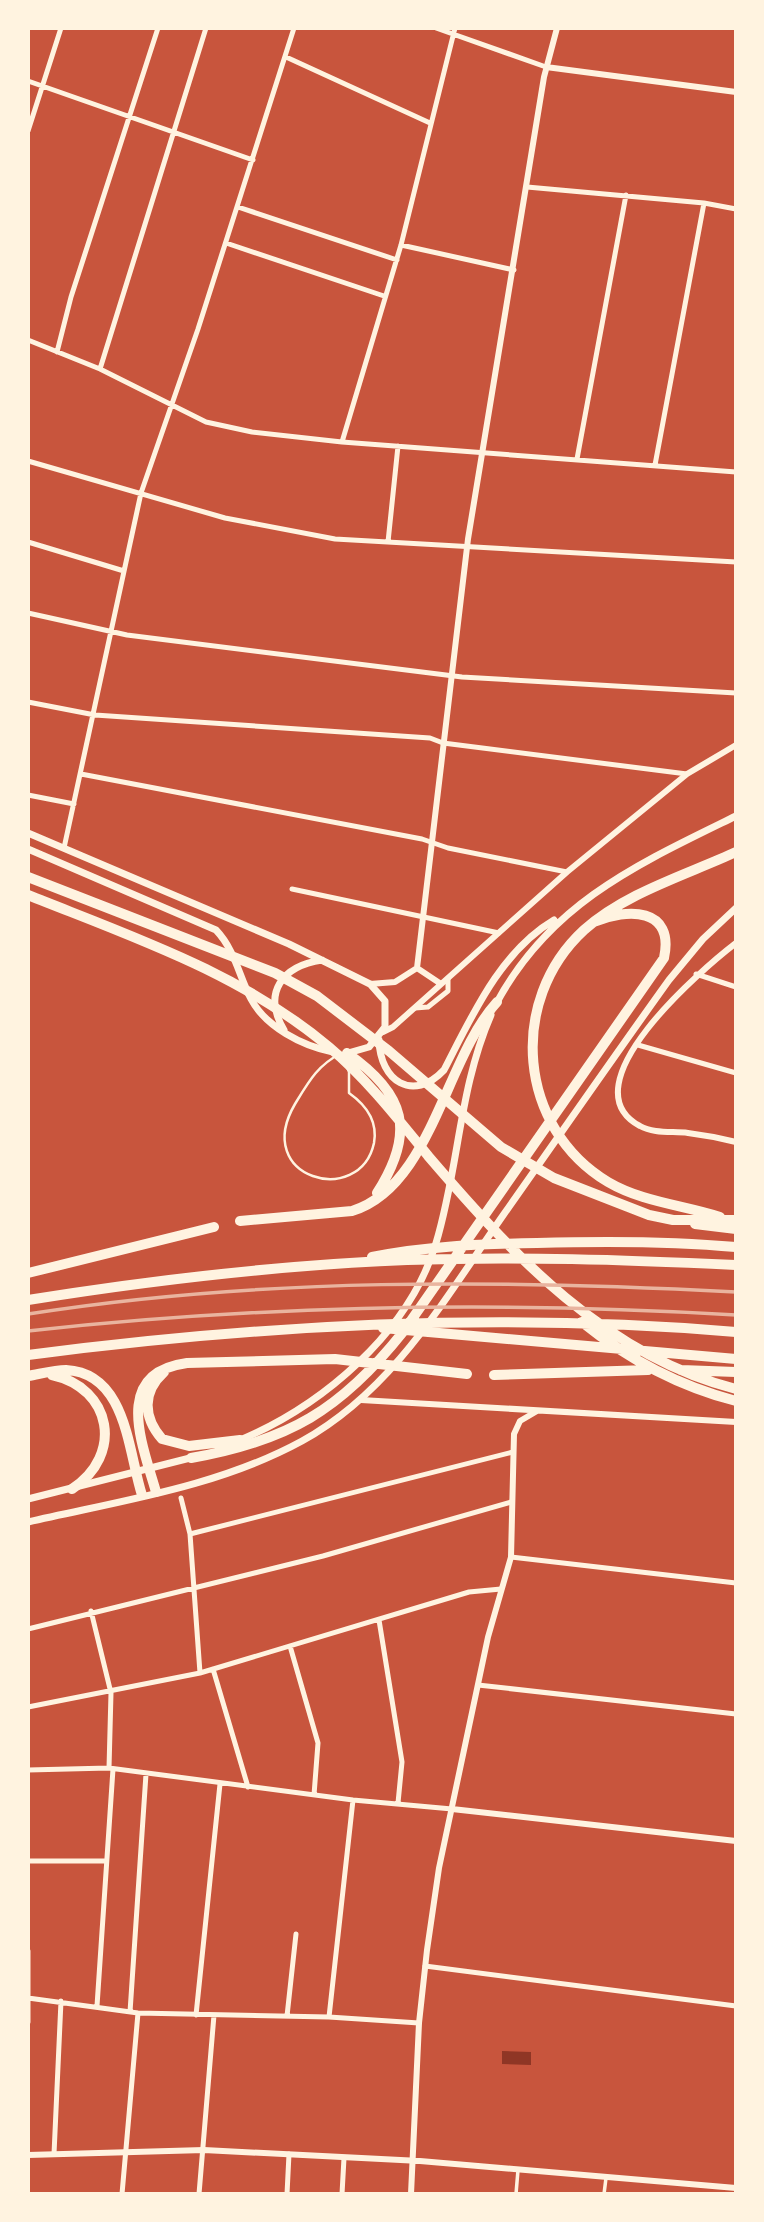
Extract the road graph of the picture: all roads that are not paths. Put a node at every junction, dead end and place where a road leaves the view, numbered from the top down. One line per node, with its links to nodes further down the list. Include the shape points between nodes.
1 (61, 28): 11 (street)
2 (158, 28): 13 (street)
3 (206, 28): 16 (street)
4 (294, 28): 8 (street)
5 (436, 28): 7 (street)
6 (557, 28): 9 (street)
7 (453, 31): 9 (street); 14 (street)
8 (286, 58): 14 (street); 17 (street)
9 (546, 67): 12 (street); 18 (street)
10 (28, 81): 11 (street)
11 (43, 86): 13 (street); 15 (street)
12 (736, 92)
13 (130, 116): 16 (street); 29 (street)
14 (430, 123): 24 (street)
15 (28, 131)
16 (172, 132): 17 (street); 30 (street)
17 (253, 160): 21 (street)
18 (527, 187): 19 (street); 26 (street)
19 (626, 195): 20 (street); 35 (street)
20 (705, 203): 22 (street); 37 (street)
21 (237, 207): 23 (street); 25 (street)
22 (736, 209)
23 (226, 243): 27 (street); 31 (street)
24 (401, 245): 25 (street); 26 (street)
25 (397, 260): 27 (street)
26 (514, 270): 34 (street)
27 (384, 296): 32 (street)
28 (28, 340): 29 (street)
29 (57, 352): 30 (street)
30 (100, 369): 31 (street)
31 (170, 407): 32 (street, via 228,428); 39 (street)
32 (342, 442): 33 (street)
33 (398, 446): 34 (street); 41 (street)
34 (484, 451): 35 (street); 42 (street)
35 (577, 459): 37 (street)
36 (28, 461): 39 (street)
37 (655, 465): 38 (street)
38 (736, 472)
39 (141, 493): 41 (street, via 225,518 335,539); 44 (street)
40 (28, 542): 44 (street)
41 (388, 542): 42 (street)
42 (467, 547): 43 (street); 47 (street)
43 (736, 562)
44 (124, 571): 46 (street)
45 (28, 614): 46 (street)
46 (112, 631): 47 (street); 50 (street)
47 (450, 676): 48 (street); 51 (street)
48 (736, 693)
49 (28, 702): 50 (street)
50 (95, 715): 51 (street, via 430,738); 53 (street)
51 (443, 743): 54 (street); 59 (street)
52 (736, 745): 54 (street)
53 (81, 774): 56 (street); 59 (street)
54 (687, 774): 63 (street)
55 (28, 795): 56 (street)
56 (74, 804): 60 (street)
57 (736, 816): 68 (main road, via 618,876)
58 (28, 833): 60 (main road)
59 (430, 842): 63 (street); 69 (street)
60 (64, 848): 73 (main road)
61 (28, 849): 82 (main road, via 216,930 231,950 259,1010)
62 (736, 852): 70 (highway, via 612,909)
63 (567, 872): 71 (street)
64 (28, 877): 89 (highway, via 275,973 317,996 529,1165 623,1207 673,1220)
65 (292, 889): 69 (street)
66 (28, 895): 95 (highway, via 226,978 330,1047)
67 (736, 908): 111 (main road, via 669,980 380,1384)
68 (564, 915): 80 (main road, via 536,944); 83 (main road, via 540,929 504,966 434,1080 416,1086 396,1081 383,1066)
69 (423, 918): 71 (street); 74 (street)
70 (594, 922): 89 (highway, via 563,956 540,999 534,1033 535,1071 546,1115 567,1149 608,1182); 117 (highway, via 627,912 646,915 664,935 664,958 403,1332 376,1366 317,1414 240,1450)
71 (499, 933): 76 (street)
72 (736, 943): 75 (street)
73 (322, 960): 77 (main road); 82 (main road, via 296,967 281,982 274,1003)
74 (417, 968): 77 (street, via 395,982); 78 (street)
75 (696, 974): 79 (street); 84 (street)
76 (448, 978): 78 (street); 81 (street, via 448,991 428,1007)
77 (370, 984): 83 (main road, via 387,1008)
78 (441, 984): 81 (street)
79 (736, 987)
80 (497, 1002): 88 (highway, via 466,1047 408,1167); 115 (main road, via 464,1100 436,1244 417,1284 391,1324 331,1386 296,1411)
81 (415, 1008): 83 (street)
82 (287, 1034): 85 (main road)
83 (381, 1036): 85 (main road, via 364,1050)
84 (638, 1045): 86 (street); 87 (street, via 622,1069 617,1092 622,1107 640,1126)
85 (344, 1053): 85 (lane, via 349,1093 370,1114 374,1142 359,1168 331,1180 313,1178 292,1161 283,1131 315,1070); 88 (highway, via 387,1086 397,1104 397,1158)
86 (736, 1073)
87 (736, 1142)
88 (372, 1202): 91 (highway, via 334,1215)
89 (704, 1219): 90 (highway); 93 (highway)
90 (731, 1220)
91 (240, 1221)
92 (214, 1227): 98 (highway)
93 (736, 1229)
94 (736, 1247): 96 (highway, via 613,1241 470,1244 412,1249)
95 (517, 1252): 110 (highway, via 614,1337 676,1370); 112 (highway, via 568,1308 610,1344 673,1380)
96 (337, 1264): 97 (highway, via 458,1258); 99 (highway)
97 (736, 1265)
98 (28, 1273)
99 (28, 1300)
100 (351, 1325): 101 (highway, via 537,1320); 102 (highway); 103 (highway)
101 (736, 1332)
102 (28, 1355)
103 (736, 1359)
104 (172, 1366): 107 (highway, via 335,1359); 115 (highway, via 158,1378 147,1398 150,1422 162,1439 189,1446); 118 (highway, via 151,1376 139,1399 138,1418)
105 (736, 1372): 108 (highway)
106 (44, 1374): 109 (highway); 119 (highway, via 76,1372 105,1388 122,1415); 120 (highway, via 62,1377 85,1391 105,1422 100,1459)
107 (467, 1374)
108 (494, 1375)
109 (28, 1376)
110 (736, 1389)
111 (361, 1400): 113 (street); 121 (main road, via 303,1441 263,1460)
112 (736, 1401)
113 (537, 1410): 114 (street); 116 (street, via 517,1426)
114 (736, 1422)
115 (240, 1440): 117 (main road)
116 (513, 1452): 125 (street); 127 (street)
117 (191, 1458): 118 (main road)
118 (149, 1469): 119 (main road); 121 (highway)
119 (135, 1473): 120 (main road); 122 (highway)
120 (72, 1489): 124 (main road)
121 (156, 1492): 122 (main road)
122 (142, 1495): 126 (main road)
123 (181, 1497): 127 (street)
124 (28, 1499)
125 (512, 1502): 128 (street); 130 (street, via 323,1556)
126 (28, 1522)
127 (190, 1534): 130 (street)
128 (511, 1557): 129 (street); 131 (street)
129 (736, 1583)
130 (193, 1587): 132 (street); 137 (street)
131 (501, 1590): 133 (street, via 469,1592); 138 (street)
132 (91, 1611): 134 (street); 139 (street)
133 (379, 1620): 135 (street); 149 (street, via 402,1762)
134 (28, 1629)
135 (290, 1646): 136 (street); 147 (street, via 317,1743)
136 (213, 1669): 137 (street); 146 (street)
137 (200, 1673): 139 (street)
138 (478, 1685): 141 (street); 150 (street)
139 (111, 1693): 140 (street); 142 (street)
140 (28, 1707)
141 (736, 1714)
142 (111, 1769): 143 (street); 144 (street); 153 (street)
143 (28, 1770)
144 (146, 1774): 145 (street); 161 (street)
145 (220, 1784): 146 (street); 163 (street)
146 (248, 1787): 147 (street)
147 (314, 1795): 148 (street)
148 (353, 1800): 149 (street); 166 (street)
149 (398, 1803): 150 (street)
150 (452, 1808): 151 (street); 156 (street)
151 (736, 1841)
152 (28, 1861): 153 (street)
153 (107, 1861): 159 (street)
154 (296, 1934): 165 (street)
155 (28, 1951): 157 (street)
156 (425, 1966): 160 (street); 168 (street)
157 (28, 1998): 158 (street); 167 (street)
158 (61, 2001): 159 (street); 171 (street)
159 (97, 2006): 161 (street)
160 (736, 2006)
161 (130, 2012): 162 (street)
162 (138, 2013): 163 (street); 170 (street)
163 (196, 2015): 164 (street)
164 (214, 2015): 165 (street); 169 (street)
165 (287, 2016): 166 (street)
166 (329, 2017): 168 (street)
167 (28, 2022)
168 (419, 2023): 175 (street)
169 (204, 2150): 170 (street); 172 (street); 180 (street)
170 (127, 2152): 171 (street); 179 (street)
171 (54, 2154): 173 (street)
172 (289, 2154): 174 (street); 181 (street)
173 (28, 2155)
174 (344, 2158): 175 (street); 182 (street)
175 (412, 2161): 176 (street); 183 (street)
176 (518, 2170): 177 (street); 184 (street)
177 (606, 2178): 178 (street); 185 (street)
178 (736, 2188)
179 (122, 2194)
180 (199, 2194)
181 (287, 2194)
182 (342, 2194)
183 (411, 2194)
184 (516, 2194)
185 (604, 2194)

